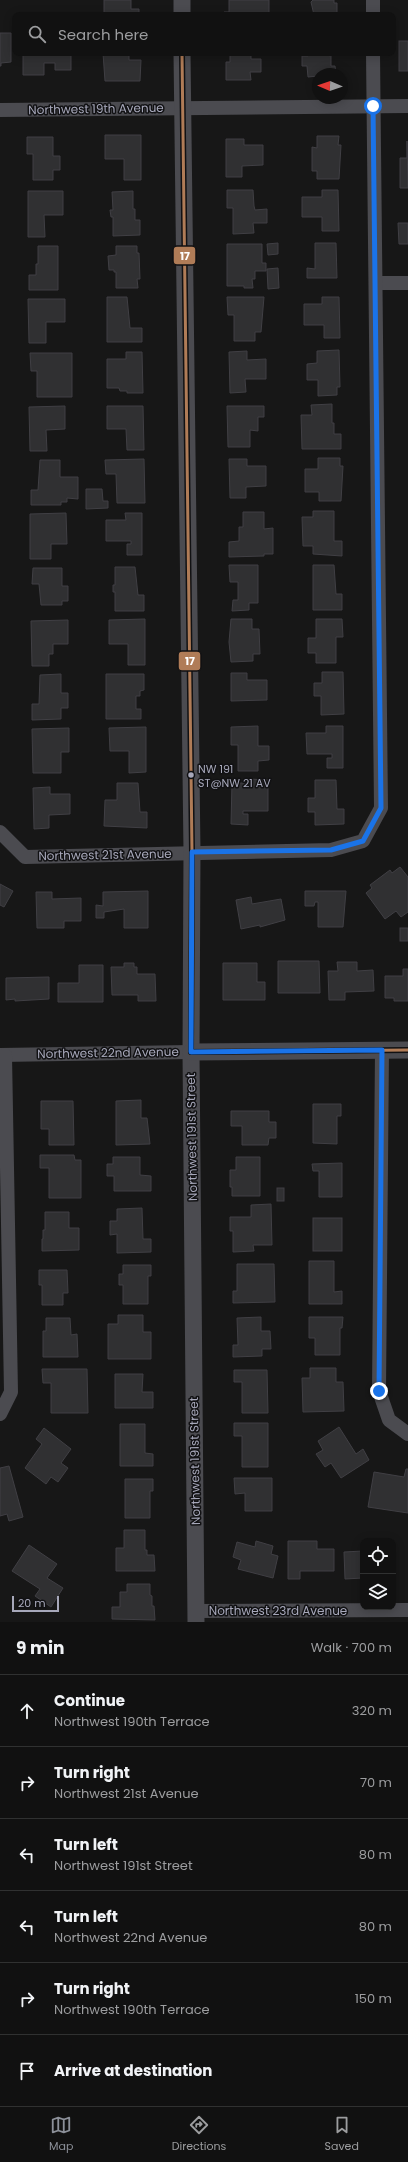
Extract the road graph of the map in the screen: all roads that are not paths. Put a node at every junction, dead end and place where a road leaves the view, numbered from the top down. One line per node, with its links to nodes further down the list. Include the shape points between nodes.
1 (182, 0): 3 (street)
2 (373, 0): 4 (street)
3 (182, 12)
4 (373, 12)
5 (182, 56): 9 (street, Northwest 191st Street)
6 (373, 56): 7 (street)
7 (373, 106): 8 (street, Northwest 19th Avenue); 9 (street, Northwest 19th Avenue); 11 (street)
8 (408, 106)
9 (182, 108): 10 (street, Northwest 19th Avenue); 14 (street, Northwest 191st Street)
10 (0, 110)
11 (376, 283): 12 (street); 14 (street, Northwest 21st Avenue, via 381,808 363,841 331,850)
12 (408, 283)
13 (0, 832): 14 (street, Northwest 21st Avenue, via 25,857)
14 (192, 852): 17 (street, Northwest 191st Street)
15 (382, 1050): 16 (street, Northwest 22nd Avenue); 17 (street, Northwest 22nd Avenue); 20 (street, via 379,1391 389,1420)
16 (408, 1050)
17 (191, 1052): 18 (street, Northwest 22nd Avenue); 22 (street, Northwest 191st Street)
18 (2, 1055): 19 (street, via 11,1392)
19 (0, 1414)
20 (408, 1434)
21 (408, 1610): 22 (street, Northwest 23rd Avenue)
22 (196, 1616)

